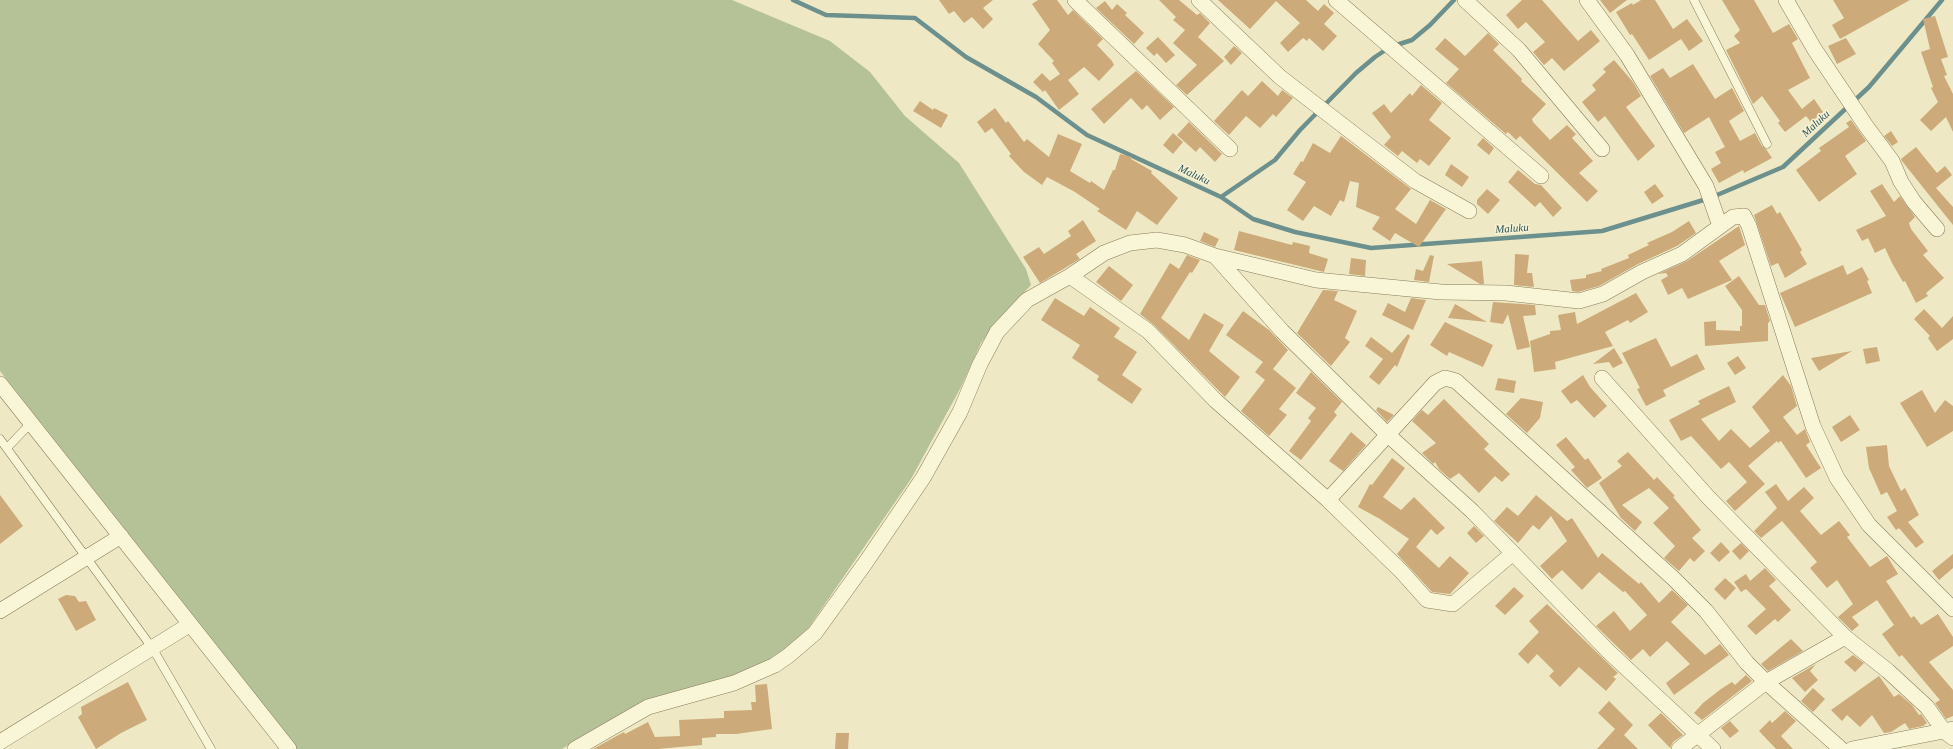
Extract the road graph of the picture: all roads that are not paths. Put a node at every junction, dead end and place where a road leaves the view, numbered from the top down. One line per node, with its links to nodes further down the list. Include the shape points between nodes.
1 (1075, 0): 9 (street)
2 (1199, 0): 12 (street, via 1280,77 1415,181)
3 (1336, 0): 11 (street)
4 (1465, 0): 10 (street, via 1519,50)
5 (1587, 0): 13 (street, via 1627,55 1706,186)
6 (1694, 0): 8 (lane)
7 (1786, 0): 14 (street, via 1815,50 1892,161 1914,202)
8 (1767, 144)
9 (1230, 149)
10 (1602, 149)
11 (1541, 176)
12 (1469, 211)
13 (1720, 226): 15 (street, via 1682,254 1642,272 1603,294 1579,301 1506,293 1441,292 1316,280); 27 (street, via 1733,216 1744,216 1749,226 1813,426 1837,478 1870,525)
14 (1937, 229)
15 (1215, 256): 16 (street, via 1185,245 1157,240 1130,243 1104,253); 20 (street, via 1282,332)
16 (1070, 276): 23 (street, via 1148,331 1216,401); 39 (street, via 1027,300 997,332 960,412 923,478 815,633 775,665 734,683 648,706)
17 (1602, 378): 30 (street, via 1708,497)
18 (0, 384): 19 (street)
19 (31, 423): 22 (lane); 24 (street)
20 (1387, 434): 23 (street); 25 (street, via 1472,510); 32 (street, via 1435,382 1445,378 1456,381 1674,579 1706,611 1747,663)
21 (0, 439): 22 (lane)
22 (7, 448): 26 (lane)
23 (1328, 500): 25 (street, via 1427,600 1453,604)
24 (121, 536): 26 (street); 29 (street)
25 (1513, 553): 34 (street, via 1610,652)
26 (87, 558): 28 (street); 31 (lane)
27 (1953, 609)
28 (0, 612)
29 (189, 625): 31 (street); 38 (street)
30 (1845, 637): 32 (street); 33 (street, via 1888,671)
31 (153, 649): 35 (street); 37 (lane)
32 (1766, 682): 34 (street); 42 (street)
33 (1950, 732): 36 (street)
34 (1697, 734): 40 (street); 41 (street)
35 (0, 742)
36 (1859, 748)
37 (211, 749)
38 (289, 749)
39 (575, 749)
40 (1679, 749)
41 (1713, 749)
42 (1841, 749)

